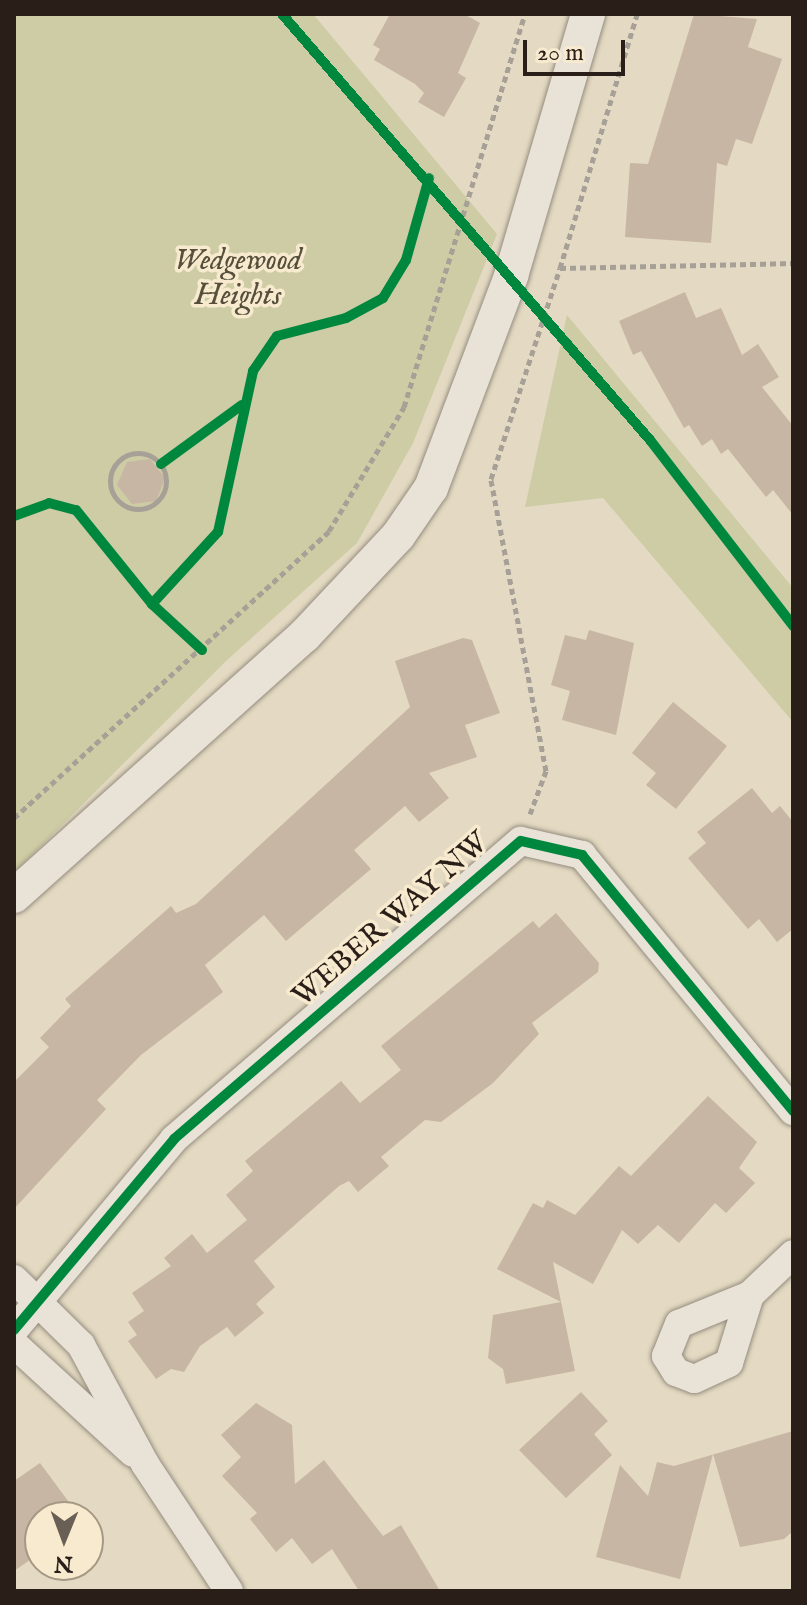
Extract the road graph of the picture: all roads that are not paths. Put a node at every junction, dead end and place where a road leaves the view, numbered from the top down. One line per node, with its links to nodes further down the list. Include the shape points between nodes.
1 (588, 14): 2 (street, via 511,276 458,431 398,536 304,636)
2 (14, 896)
3 (793, 1111): 7 (street, WEBER WAY NW, via 582,855 521,841 174,1139)
4 (793, 1254): 6 (street)
5 (14, 1279): 7 (street)
6 (750, 1295)
7 (22, 1325): 8 (street); 8 (street, via 81,1345)
8 (145, 1464): 9 (street)
9 (229, 1591)

